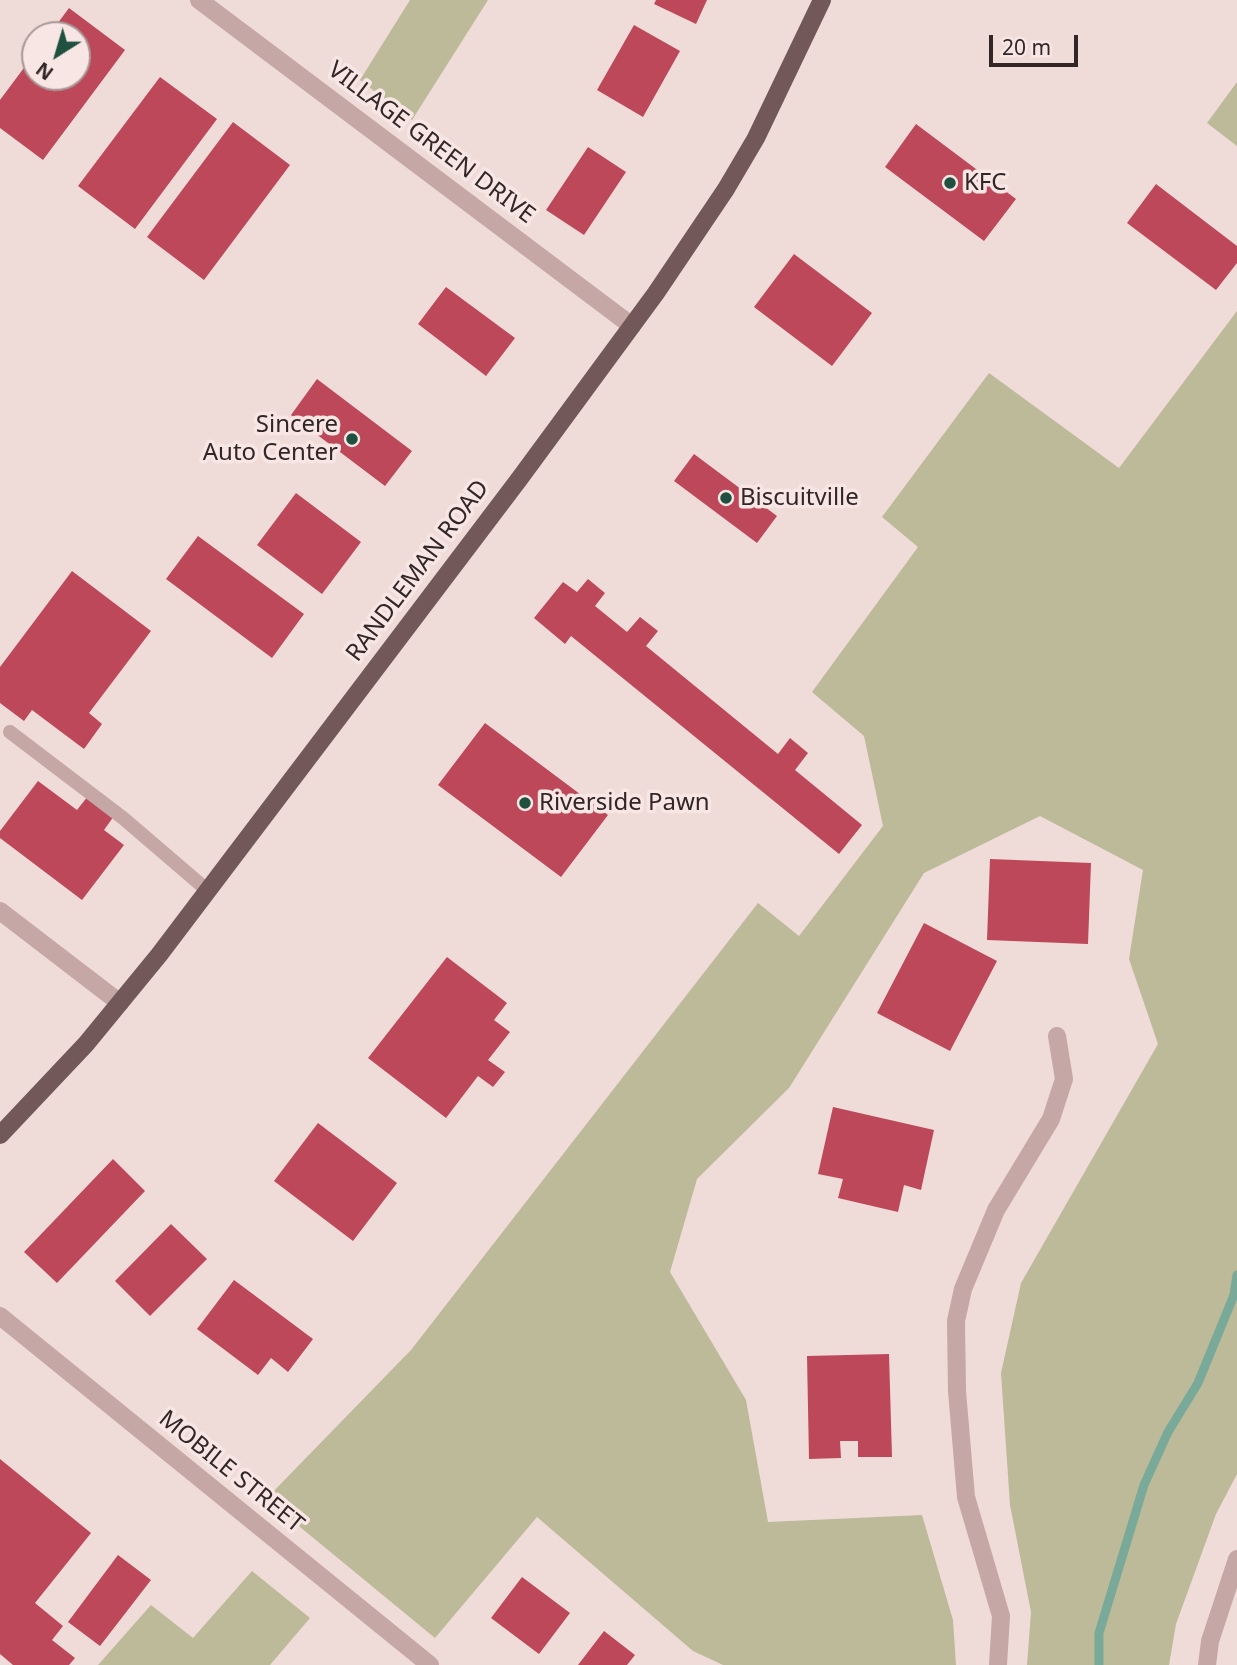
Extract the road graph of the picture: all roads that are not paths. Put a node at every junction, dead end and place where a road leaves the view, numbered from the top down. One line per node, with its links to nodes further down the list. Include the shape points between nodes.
1 (199, 0): 3 (street, VILLAGE GREEN DRIVE)
2 (822, 0): 3 (main road, RANDLEMAN ROAD, via 771,110 732,179)
3 (632, 326): 5 (main road, RANDLEMAN ROAD)
4 (10, 732): 5 (lane, via 123,818)
5 (207, 890): 7 (main road, RANDLEMAN ROAD)
6 (0, 911): 7 (street)
7 (120, 1003): 9 (main road, RANDLEMAN ROAD)
8 (1057, 1036): 13 (street, via 1064,1079 1051,1119 996,1210 963,1289 956,1321 966,1497 1001,1616)
9 (0, 1135)
10 (0, 1316): 12 (street, MOBILE STREET)
11 (1237, 1559): 14 (street, via 1210,1641)
12 (430, 1665)
13 (998, 1665)
14 (1207, 1665)

